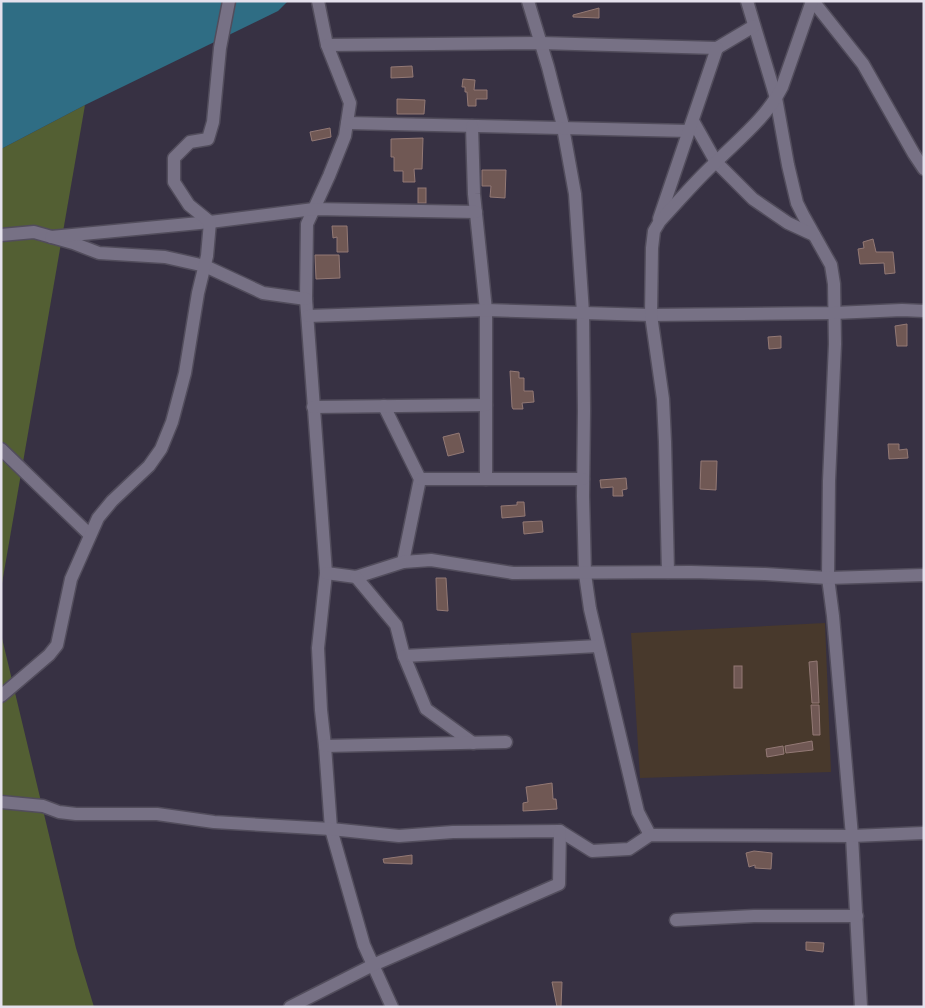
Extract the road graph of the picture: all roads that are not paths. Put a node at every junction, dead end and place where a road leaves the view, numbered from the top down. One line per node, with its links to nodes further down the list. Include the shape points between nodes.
1 (229, 1): 19 (street, via 208,139 190,142 174,158 174,182 189,205)
2 (318, 1): 8 (street)
3 (528, 1): 7 (street)
4 (748, 1): 6 (street)
5 (812, 1): 10 (street); 16 (street, via 863,64)
6 (754, 26): 9 (street); 10 (street)
7 (540, 43): 8 (street); 9 (street); 14 (street)
8 (327, 45): 11 (street, via 350,103)
9 (717, 48): 13 (street)
10 (776, 98): 15 (street, via 744,136); 22 (street, via 796,196)
11 (347, 123): 12 (street); 17 (street, via 345,136)
12 (472, 126): 14 (street); 18 (street)
13 (691, 126): 14 (street); 15 (street); 20 (street)
14 (563, 128): 28 (street, via 574,194)
15 (716, 162): 20 (street); 22 (street, via 753,199 788,223)
16 (924, 169)
17 (314, 209): 18 (street); 19 (street); 25 (street, via 306,224)
18 (476, 212): 26 (street)
19 (210, 222): 23 (street); 24 (street)
20 (657, 225): 30 (street, via 652,248)
21 (1, 235): 23 (street, via 34,232)
22 (814, 235): 29 (street, via 831,266)
23 (51, 237): 24 (street, via 100,253 165,257)
24 (205, 266): 25 (street, via 262,294); 39 (street, via 183,382 161,449 149,466 107,506)
25 (306, 299): 31 (street)
26 (486, 310): 28 (street); 31 (street); 32 (street)
27 (924, 311): 29 (street)
28 (583, 313): 30 (street); 38 (street)
29 (834, 313): 30 (street); 46 (street)
30 (651, 315): 41 (street, via 663,408)
31 (308, 316): 34 (street)
32 (486, 405): 33 (street); 37 (street)
33 (384, 406): 34 (street); 36 (street)
34 (313, 407): 42 (street)
35 (1, 449): 39 (street)
36 (420, 479): 37 (street); 40 (street)
37 (486, 479): 38 (street)
38 (583, 479): 43 (street)
39 (90, 535): 49 (street, via 71,579 57,645)
40 (402, 562): 43 (street, via 431,560 513,573); 45 (street)
41 (668, 572): 43 (street); 46 (street)
42 (326, 573): 45 (street); 52 (street, via 318,648)
43 (585, 574): 47 (street)
44 (924, 575): 46 (street)
45 (356, 577): 48 (street, via 396,625)
46 (828, 578): 58 (street)
47 (598, 646): 48 (street); 57 (street, via 638,812)
48 (404, 656): 51 (street, via 426,709)
49 (1, 696)
50 (506, 742): 51 (street)
51 (473, 743): 52 (street)
52 (325, 746): 54 (street)
53 (1, 802): 54 (street, via 42,806 76,814 158,814 214,822)
54 (331, 829): 55 (street, via 399,836); 61 (street)
55 (560, 831): 57 (street, via 592,851 629,849); 61 (street, via 559,884)
56 (924, 833): 58 (street)
57 (650, 835): 58 (street)
58 (852, 836): 59 (street)
59 (857, 916): 60 (street); 64 (street)
60 (676, 920)
61 (373, 966): 62 (street); 63 (street)
62 (290, 1007)
63 (392, 1007)
64 (861, 1007)

